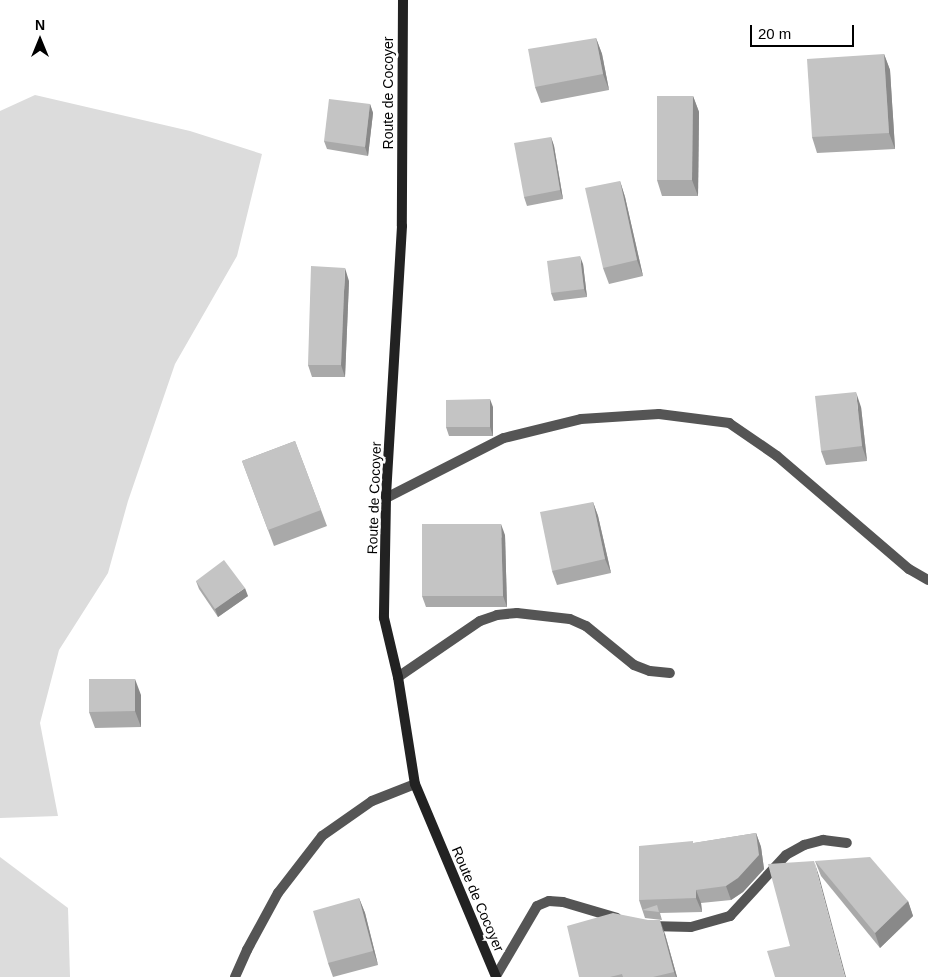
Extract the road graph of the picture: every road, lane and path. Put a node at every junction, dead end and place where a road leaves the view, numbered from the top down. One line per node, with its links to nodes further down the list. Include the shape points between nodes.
1 (403, 0): 2 (main road, Route de Cocoyer, via 402,226)
2 (386, 498): 3 (street, via 504,438 581,418 658,414 729,423 776,456 909,569); 5 (main road, Route de Cocoyer, via 384,618)
3 (928, 580)
4 (670, 673): 5 (street, via 650,671 634,664 586,626 570,620 517,613 480,621)
5 (398, 677): 6 (main road, Route de Cocoyer)
6 (415, 784): 8 (main road, Route de Cocoyer); 9 (street, via 372,801 322,836 278,893)
7 (847, 843): 8 (street, via 823,840 786,855 730,916 690,926 654,926 549,901 537,906)
8 (496, 976)
9 (235, 977)

